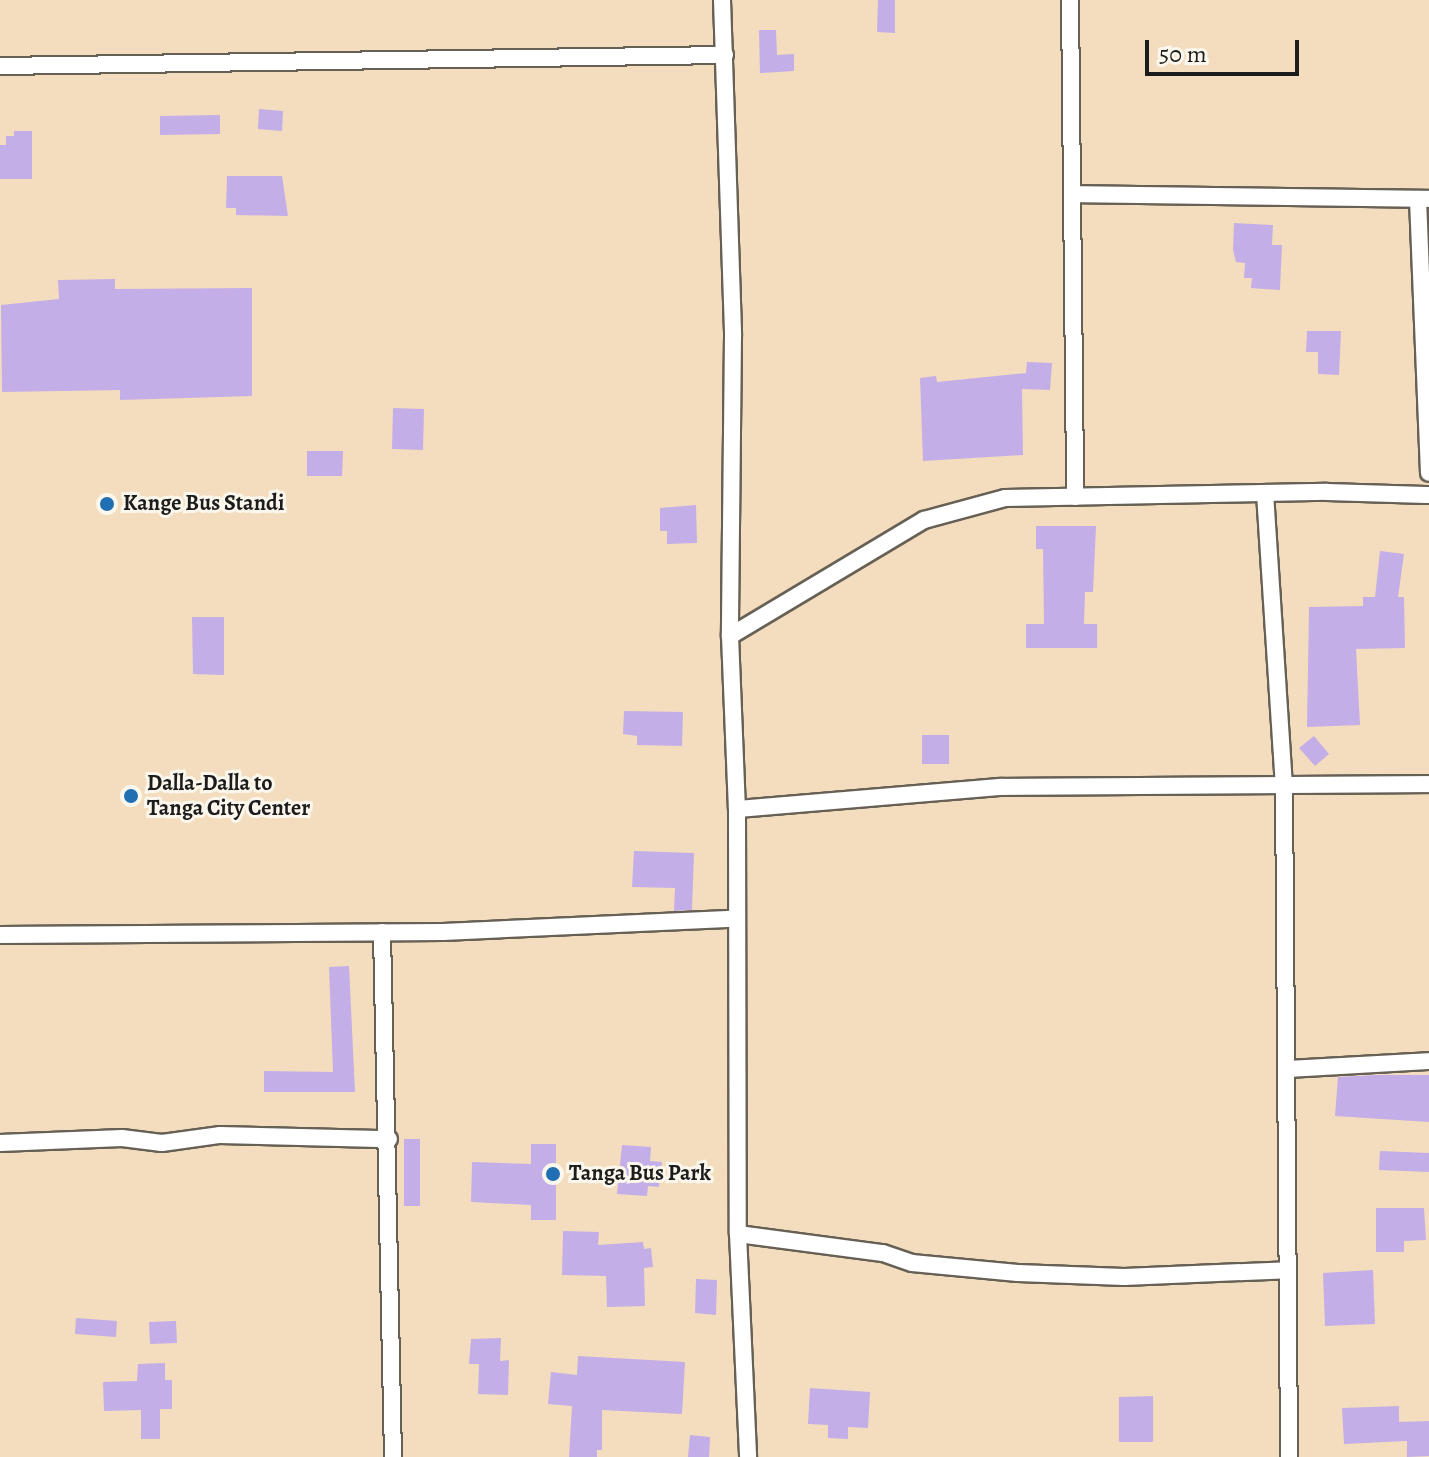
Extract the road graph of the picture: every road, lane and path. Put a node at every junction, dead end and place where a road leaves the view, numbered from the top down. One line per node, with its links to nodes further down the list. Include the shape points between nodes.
1 (722, 0): 3 (street)
2 (1070, 0): 5 (street)
3 (725, 55): 4 (street); 11 (street, via 733,336)
4 (0, 66)
5 (1073, 194): 6 (street); 10 (street)
6 (1424, 199): 7 (street)
7 (1429, 473)
8 (1265, 493): 9 (street); 10 (street); 13 (street)
9 (1429, 495)
10 (1075, 497): 11 (street, via 1005,498 924,520)
11 (730, 636): 14 (street)
12 (1429, 784): 13 (street)
13 (1284, 786): 14 (street, via 1000,787); 19 (street)
14 (737, 809): 15 (street)
15 (733, 919): 16 (street); 22 (street)
16 (382, 932): 17 (street); 20 (street)
17 (0, 935)
18 (1429, 1061): 19 (street)
19 (1287, 1069): 23 (street)
20 (389, 1139): 21 (street, via 220,1135 162,1143 122,1138); 24 (street)
21 (0, 1143)
22 (738, 1234): 23 (street, via 883,1253 912,1263 1018,1273 1124,1277); 25 (street)
23 (1288, 1270): 26 (street)
24 (393, 1457)
25 (748, 1457)
26 (1289, 1457)

